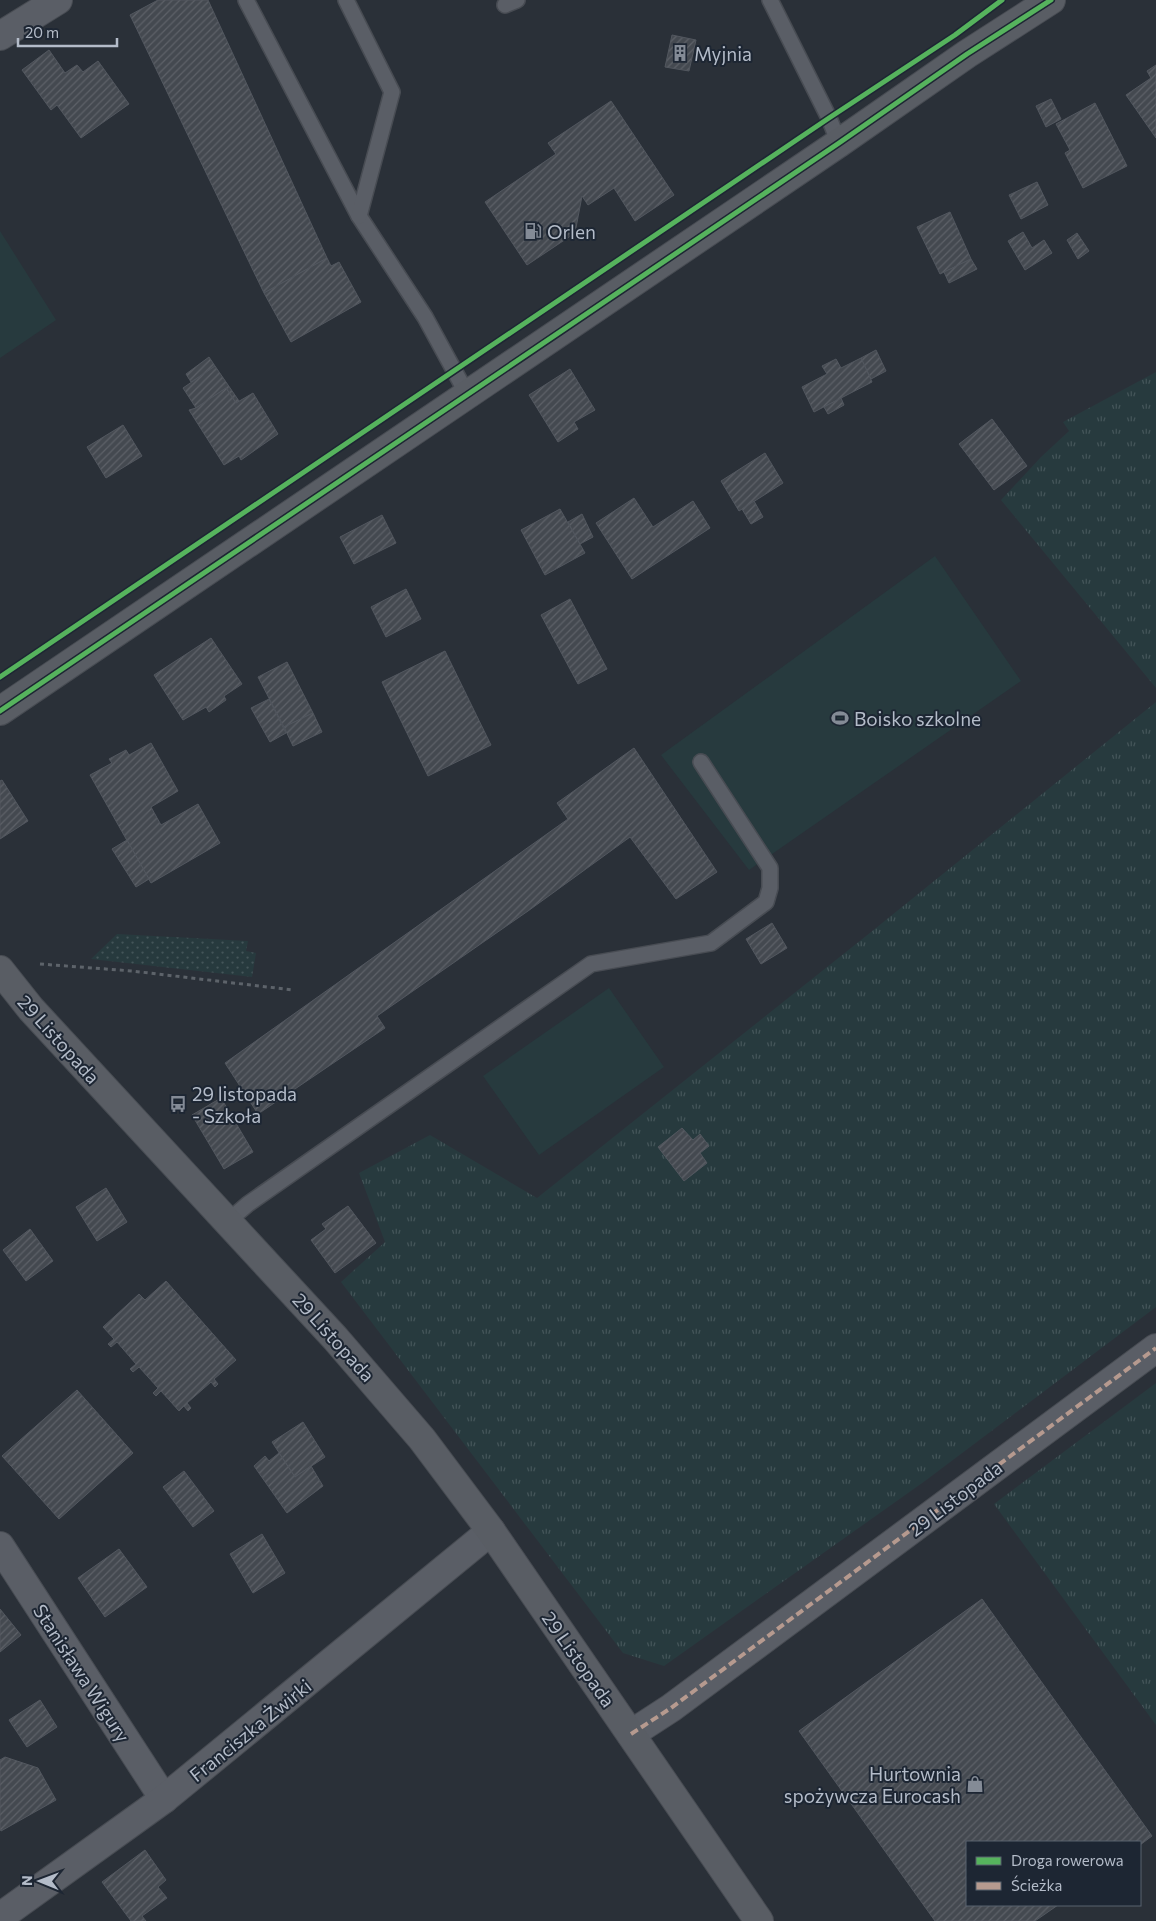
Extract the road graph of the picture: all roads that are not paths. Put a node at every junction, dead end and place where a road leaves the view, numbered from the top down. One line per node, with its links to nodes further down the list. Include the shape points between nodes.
1 (58, 0): 6 (street)
2 (246, 0): 8 (lane)
3 (346, 0): 8 (lane, via 392,92)
4 (770, 0): 7 (lane)
5 (1044, 2): 7 (street)
6 (0, 36)
7 (840, 143): 9 (street)
8 (359, 216): 9 (lane, via 425,317)
9 (468, 394): 10 (street)
10 (0, 711)
11 (701, 762): 13 (lane, via 770,868 766,902 711,943 592,964 248,1204)
12 (0, 970): 13 (street, 29 Listopada, via 31,1009)
13 (227, 1222): 15 (street, 29 Listopada, via 387,1397)
14 (1156, 1348): 17 (street, 29 Listopada)
15 (491, 1531): 17 (street, 29 Listopada); 18 (street, Franciszka Żwirki)
16 (0, 1546): 18 (street, Stanisława Wigury)
17 (631, 1734): 20 (street, 29 Listopada)
18 (164, 1800): 19 (street, Franciszka Żwirki)
19 (0, 1917)
20 (759, 1921)

